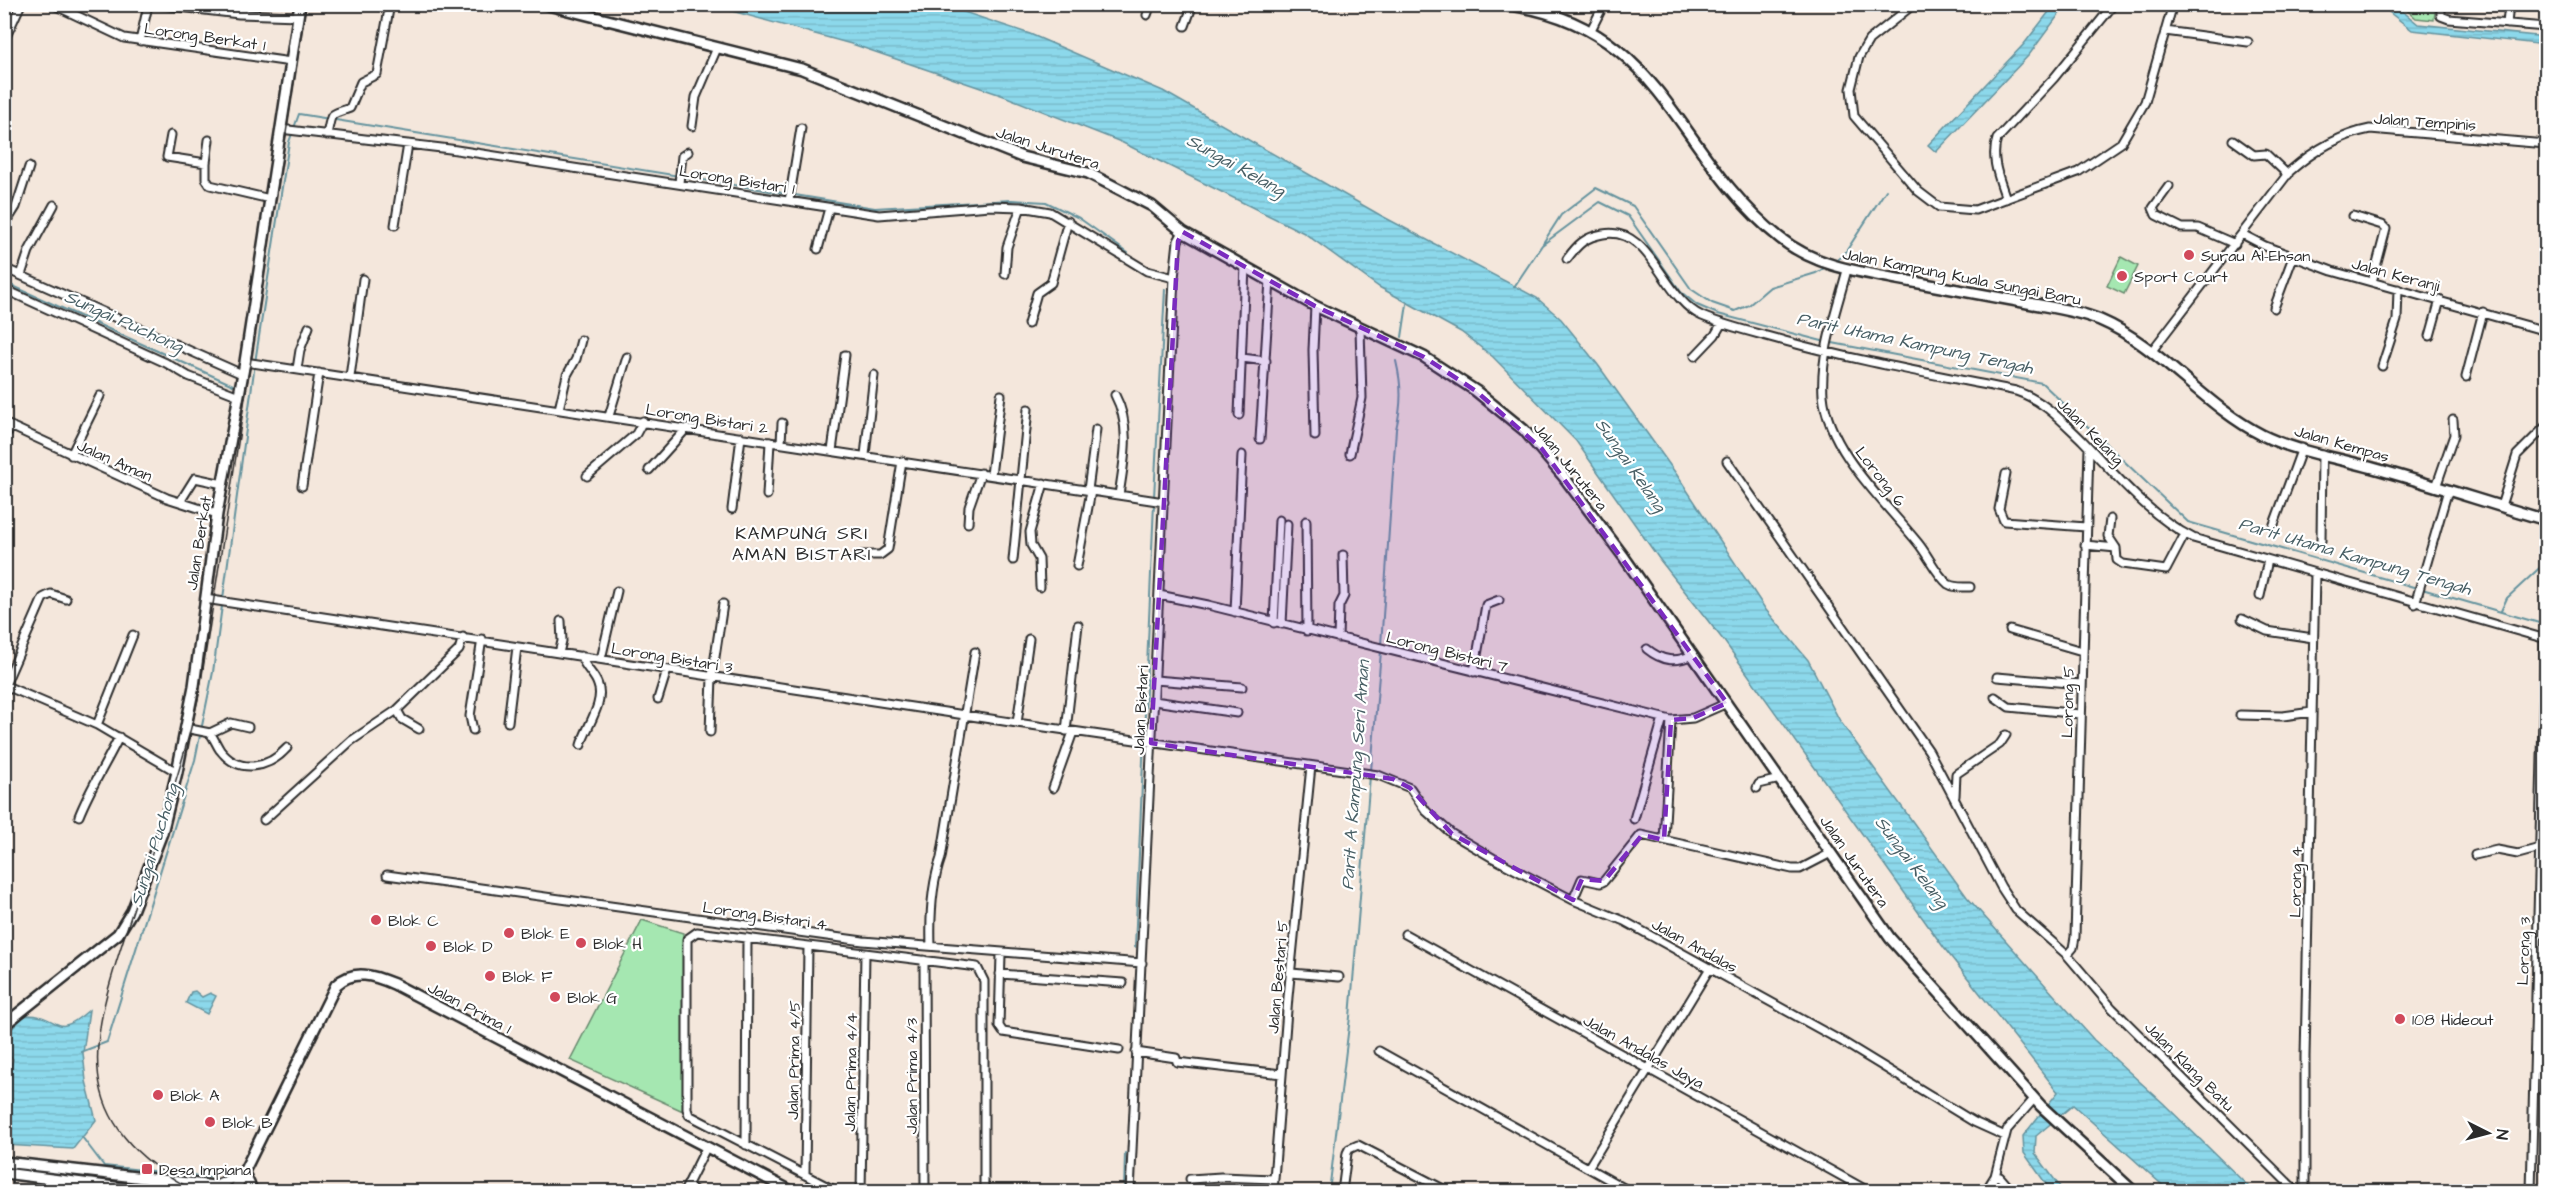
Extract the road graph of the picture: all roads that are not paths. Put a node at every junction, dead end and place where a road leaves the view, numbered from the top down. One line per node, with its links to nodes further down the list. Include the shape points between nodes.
1 (8, 4): 19 (street)
2 (21, 4): 28 (street)
3 (52, 4): 20 (street, Lorong Berkat 1)
4 (72, 4): 20 (street)
5 (300, 4): 22 (street, Jalan Berkat)
6 (390, 4): 37 (street, via 377,74 361,82 350,108 335,111)
7 (544, 4): 31 (street, Jalan Jurutera)
8 (1151, 4): 21 (street)
9 (1193, 4): 24 (street)
10 (1502, 4): 27 (street, Jalan Kampung Kuala Sungai Baru, via 1539,11)
11 (1604, 4): 27 (street)
12 (1914, 4): 50 (street, via 1869,40 1859,57 1851,89 1854,116 1918,191 1939,207 1975,210)
13 (2114, 4): 50 (street, via 2054,78 1997,139 1995,162)
14 (2173, 4): 26 (street)
15 (2441, 4): 23 (street, via 2444,18)
16 (2509, 4): 23 (street)
17 (162, 5): 22 (street)
18 (147, 10): 29 (street)
19 (4, 11)
20 (69, 14): 29 (street, Lorong Berkat 1)
21 (1147, 15)
22 (298, 16): 32 (street, Jalan Berkat)
23 (2507, 24): 25 (street)
24 (1185, 26)
25 (2547, 27)
26 (2165, 31): 30 (street); 50 (street, via 2145,102 2121,143 2078,172)
27 (1590, 32): 66 (street, Jalan Kampung Kuala Sungai Baru, via 1626,55 1647,75 1735,197 1782,240)
28 (4, 40)
29 (140, 41): 32 (street, Lorong Berkat 1)
30 (2248, 42)
31 (717, 48): 33 (street, via 696,97); 58 (street, Jalan Jurutera, via 802,69 1023,157 1088,173 1152,206)
32 (291, 62): 35 (street, Jalan Berkat)
33 (692, 126)
34 (801, 128): 48 (street)
35 (284, 129): 37 (street, Lorong Bistari 1); 49 (street, Jalan Berkat)
36 (171, 135): 43 (street, via 167,157)
37 (327, 135): 40 (street, Lorong Bistari 1)
38 (209, 140): 43 (street)
39 (2233, 140): 45 (street, via 2254,155 2266,154)
40 (408, 144): 46 (street, Lorong Bistari 1); 56 (street)
41 (2547, 144): 45 (street, Jalan Tempinis, via 2370,129 2344,135 2320,148)
42 (688, 152): 46 (street, via 682,156)
43 (207, 163): 49 (street, via 206,179 210,186)
44 (28, 167): 57 (street, via 16,207)
45 (2288, 175): 59 (street, Jalan Tempinis)
46 (679, 181): 48 (street, Lorong Bistari 1)
47 (2169, 186): 60 (street, via 2153,208 2156,215 2182,228 2198,228)
48 (790, 196): 53 (street, Lorong Bistari 1)
49 (270, 199): 93 (street, Jalan Berkat)
50 (2006, 200)
51 (54, 205): 68 (street)
52 (1021, 207): 53 (street, Lorong Bistari 1, via 879,215); 55 (street, Lorong Bistari 1, via 1050,212); 67 (street, via 1008,247)
53 (829, 208): 61 (street)
54 (2353, 216): 72 (street, via 2386,229)
55 (1068, 221): 69 (street, Lorong Bistari 1, via 1148,271); 80 (street, via 1053,277 1037,294)
56 (395, 225)
57 (4, 226)
58 (1183, 232): 64 (street, Jalan Jurutera); 69 (street, Jalan Bistari, via 1178,241)
59 (2242, 234): 60 (street, Jalan Tempinis); 62 (street, Jalan Keranji)
60 (2235, 244): 87 (street, Jalan Tempinis)
61 (819, 249)
62 (2293, 257): 72 (street, Jalan Keranji); 77 (street)
63 (1567, 259): 79 (street, Jalan Kelang, via 1589,236 1629,235 1639,243 1677,297 1690,309)
64 (1245, 266): 71 (street, Jalan Jurutera); 91 (street)
65 (4, 268): 68 (street)
66 (1847, 270): 86 (street, Lorong 6); 87 (street, Jalan Kampung Kuala Sungai Baru, via 2083,315 2100,320)
67 (1005, 274)
68 (21, 275): 97 (street)
69 (1174, 278): 147 (street, Jalan Bistari)
70 (363, 279): 99 (street)
71 (1270, 280): 76 (street, Jalan Jurutera); 92 (street)
72 (2372, 282): 74 (street, Jalan Keranji)
73 (4, 289): 104 (street)
74 (2398, 289): 75 (street, Jalan Keranji); 94 (street, via 2397,320)
75 (2440, 300): 78 (street, Jalan Keranji); 84 (street)
76 (1315, 306): 82 (street, Jalan Jurutera); 118 (street)
77 (2274, 308)
78 (2482, 312): 83 (street, Jalan Keranji); 100 (street)
79 (1722, 323): 86 (street, Jalan Kelang); 89 (street)
80 (1028, 324)
81 (309, 327): 95 (street)
82 (1360, 328): 126 (street, via 1362,398); 199 (street, Jalan Jurutera, via 1424,357 1476,391 1524,430 1564,477)
83 (2547, 331)
84 (2430, 336)
85 (581, 340): 105 (street)
86 (1827, 351): 123 (street, Jalan Kelang, via 2032,396); 171 (street, Lorong 6, via 1823,381 1826,410 1845,452 1948,584)
87 (2151, 352): 124 (street, Jalan Kempas, via 2222,410 2264,436)
88 (845, 355): 125 (street)
89 (1695, 356)
90 (627, 357): 108 (street)
91 (1242, 358): 92 (street); 107 (street)
92 (1266, 361): 120 (street)
93 (248, 362): 95 (street, Lorong Bistari 2); 97 (street, Jalan Berkat)
94 (2382, 366)
95 (297, 369): 96 (street, Lorong Bistari 2)
96 (319, 373): 99 (street, Lorong Bistari 2); 141 (street)
97 (242, 374): 104 (street, Jalan Berkat)
98 (874, 375): 129 (street)
99 (350, 377): 105 (street, Lorong Bistari 2)
100 (2466, 377)
101 (1001, 395): 136 (street)
102 (1115, 395): 146 (street, via 1122,408 1126,436)
103 (100, 396): 128 (street)
104 (239, 396): 140 (street, Jalan Berkat)
105 (559, 409): 108 (street, Lorong Bistari 2)
106 (1028, 409): 138 (street)
107 (1239, 415)
108 (609, 416): 110 (street, Lorong Bistari 2)
109 (2453, 420): 142 (street, via 2454,435)
110 (643, 421): 115 (street, Lorong Bistari 2); 137 (street, via 636,434)
111 (4, 423): 114 (street, Jalan Aman)
112 (783, 423): 122 (street)
113 (2547, 426): 149 (street, via 2517,455)
114 (13, 427): 117 (street); 128 (street, Jalan Aman)
115 (687, 428): 119 (street, Lorong Bistari 2); 133 (street)
116 (1096, 429): 144 (street)
117 (4, 435)
118 (1315, 436)
119 (741, 437): 121 (street, Lorong Bistari 2); 150 (street)
120 (1260, 439)
121 (770, 442): 122 (street, Lorong Bistari 2); 145 (street)
122 (781, 443): 125 (street, Lorong Bistari 2)
123 (2089, 448): 158 (street, Lorong 5); 160 (street, Jalan Kelang, via 2141,501)
124 (2302, 448): 127 (street, Jalan Kempas); 159 (street)
125 (832, 451): 129 (street, Lorong Bistari 2)
126 (1350, 454)
127 (2322, 454): 142 (street, Jalan Kempas); 161 (street)
128 (71, 455): 148 (street, Jalan Aman)
129 (866, 455): 131 (street, Lorong Bistari 2)
130 (1242, 455): 180 (street)
131 (902, 461): 134 (street, Lorong Bistari 2); 164 (street, via 888,549 880,555)
132 (1727, 461): 242 (street, Jalan Klang Batu, via 1929,752)
133 (649, 470)
134 (981, 474): 136 (street, Lorong Bistari 2); 156 (street, via 969,507)
135 (2006, 474): 158 (street, via 1999,506 2004,521)
136 (991, 475): 138 (street, Lorong Bistari 2)
137 (587, 476)
138 (1021, 480): 139 (street, Lorong Bistari 2); 166 (street)
139 (1044, 483): 144 (street, Lorong Bistari 2); 170 (street, via 1030,532 1031,545 1039,559)
140 (223, 484): 148 (street, via 195,478); 151 (street, Jalan Berkat)
141 (302, 486)
142 (2436, 487): 143 (street, Jalan Kempas)
143 (2448, 490): 149 (street, Jalan Kempas); 179 (street)
144 (1089, 491): 146 (street, Lorong Bistari 2); 168 (street)
145 (767, 495)
146 (1119, 495): 147 (street, Lorong Bistari 2)
147 (1162, 501): 173 (street, Jalan Bistari)
148 (180, 502): 151 (street, Jalan Aman)
149 (2501, 506): 154 (street, Jalan Kempas)
150 (732, 509)
151 (217, 514): 176 (street, Jalan Berkat)
152 (2110, 519): 163 (street, via 2108,536)
153 (1279, 520): 183 (street)
154 (2547, 520)
155 (1306, 521): 186 (street)
156 (968, 523)
157 (1287, 525): 183 (street)
158 (2086, 527): 162 (street, Lorong 5)
159 (2272, 527)
160 (2185, 534): 163 (street, via 2166,570 2120,563); 167 (street, Jalan Kelang)
161 (2321, 541)
162 (2085, 545): 163 (street); 196 (street, Lorong 5)
163 (2116, 548)
164 (861, 555)
165 (1343, 555): 189 (street, via 1344,596 1339,606)
166 (1013, 560)
167 (2268, 560): 169 (street, Jalan Kelang); 174 (street)
168 (1077, 566)
169 (2315, 573): 179 (street, Jalan Kelang); 190 (street, Lorong 4)
170 (1040, 587)
171 (1970, 587)
172 (616, 591): 201 (street)
173 (1159, 595): 180 (street, Lorong Bistari 7); 206 (street, Jalan Bistari)
174 (2260, 596)
175 (66, 599): 208 (street, via 51,594 43,598)
176 (205, 599): 188 (street, Lorong Bistari 3); 226 (street, Jalan Berkat)
177 (1499, 600): 203 (street, via 1486,605)
178 (723, 604): 204 (street)
179 (2415, 604): 193 (street, Jalan Kelang)
180 (1235, 612): 183 (street, Lorong Bistari 7)
181 (2242, 619): 190 (street, via 2271,632)
182 (561, 621): 198 (street)
183 (1278, 623): 186 (street, Lorong Bistari 7)
184 (1078, 625): 229 (street)
185 (2010, 630): 196 (street)
186 (1307, 631): 189 (street, Lorong Bistari 7)
187 (133, 635): 224 (street)
188 (463, 637): 191 (street, Lorong Bistari 3); 214 (street, via 459,650)
189 (1338, 638): 203 (street, Lorong Bistari 7)
190 (2313, 638): 215 (street, Lorong 4)
191 (482, 639): 194 (street, Lorong Bistari 3); 228 (street, via 470,716)
192 (1029, 639): 223 (street)
193 (2546, 639): 247 (street, Lorong 3)
194 (518, 647): 198 (street, Lorong Bistari 3); 222 (street)
195 (1647, 649): 199 (street, via 1665,660)
196 (2082, 651): 207 (street, Lorong 5)
197 (975, 652): 218 (street)
198 (559, 653): 200 (street, Lorong Bistari 3)
199 (1693, 655): 213 (street, Jalan Jurutera)
200 (581, 657): 201 (street, Lorong Bistari 3); 235 (street, via 599,686 599,700)
201 (601, 659): 202 (street, Lorong Bistari 3)
202 (667, 670): 204 (street, Lorong Bistari 3); 211 (street)
203 (1474, 672): 220 (street, Lorong Bistari 7)
204 (712, 677): 218 (street, Lorong Bistari 3); 230 (street)
205 (1997, 677): 207 (street)
206 (1155, 680): 209 (street); 212 (street, Jalan Bistari)
207 (2081, 684): 217 (street, Lorong 5)
208 (5, 685): 224 (street)
209 (1242, 687)
210 (1995, 697): 217 (street, via 2009,707)
211 (658, 699)
212 (1154, 701): 216 (street); 234 (street, Jalan Bistari)
213 (1727, 703): 221 (street, via 1693,718); 239 (street, Jalan Jurutera)
214 (397, 710): 227 (street, via 402,719); 245 (street, via 351,741)
215 (2312, 712): 219 (street); 307 (street, Lorong 4)
216 (1237, 713)
217 (2080, 714): 258 (street, Lorong 5, via 2075,937)
218 (964, 715): 223 (street, Lorong Bistari 3); 255 (street, via 937,870)
219 (2240, 715)
220 (1663, 717): 221 (street, Lorong Bistari 7); 244 (street)
221 (1671, 720): 246 (street)
222 (508, 722)
223 (1017, 723): 229 (street, Lorong Bistari 3)
224 (98, 725): 233 (street)
225 (248, 727): 231 (street, via 226,723)
226 (185, 728): 231 (street); 238 (street, Jalan Berkat)
227 (419, 729)
228 (474, 730)
229 (1069, 731): 234 (street, Lorong Bistari 3); 241 (street)
230 (710, 732)
231 (208, 733): 236 (street, via 229,759 248,766 270,762)
232 (2006, 735): 242 (street, via 2000,744 1956,774)
233 (119, 737): 238 (street); 243 (street, via 89,789)
234 (1148, 743): 237 (street, Lorong Bistari 3); 260 (street, Jalan Bistari)
235 (581, 744)
236 (287, 748)
237 (1311, 766): 251 (street, Jalan Andalas, via 1378,775 1410,788 1426,811 1452,834); 262 (street, Jalan Bestari 5)
238 (177, 772): 268 (street, Jalan Berkat, via 146,880 118,934)
239 (1780, 779): 240 (street); 248 (street, Jalan Jurutera)
240 (1757, 788)
241 (1053, 789)
242 (1955, 798): 258 (street, Jalan Klang Batu, via 2016,910)
243 (79, 816)
244 (1635, 819)
245 (264, 820)
246 (1664, 840): 248 (street, via 1792,869 1800,869); 251 (street, via 1641,835 1604,881 1582,879)
247 (2540, 848): 249 (street, via 2518,854 2497,850); 266 (street, Lorong 3)
248 (1831, 853): 274 (street, Jalan Jurutera, via 1890,938)
249 (2475, 855)
250 (387, 875): 255 (street, Lorong Bistari 4, via 863,942)
251 (1573, 900): 261 (street, Jalan Andalas, via 1624,921)
252 (1405, 934): 272 (street, Jalan Andalas Jaya)
253 (747, 938): 254 (street); 276 (street); 276 (street, via 697,932 687,939 686,1037 689,1114)
254 (808, 946): 256 (street); 282 (street, Jalan Prima 4/5)
255 (931, 946): 257 (street, Lorong Bistari 4)
256 (865, 953): 259 (street); 294 (street, Jalan Prima 4/4)
257 (1001, 954): 260 (street, Lorong Bistari 4); 263 (street)
258 (2067, 955): 306 (street, Jalan Klang Batu, via 2112,1008)
259 (924, 960): 295 (street, Jalan Prima 4/3); 296 (street, via 977,967 984,981)
260 (1142, 963): 271 (street, Jalan Bistari)
261 (1710, 968): 272 (street); 275 (street, Jalan Andalas)
262 (1291, 973): 264 (street); 273 (street, Jalan Bestari 5)
263 (1000, 974): 265 (street); 269 (street, via 999,1026 1003,1032)
264 (1339, 977)
265 (1123, 983)
266 (2536, 995): 267 (street); 308 (street, Lorong 3)
267 (2547, 997)
268 (4, 1025)
269 (1119, 1050)
270 (1379, 1051): 279 (street)
271 (1136, 1052): 273 (street, via 1168,1056 1177,1062); 297 (street, Jalan Bistari)
272 (1648, 1069): 279 (street); 302 (street, Jalan Andalas Jaya)
273 (1282, 1074): 285 (street, Jalan Bestari 5)
274 (2037, 1102): 275 (street); 305 (street, Jalan Jurutera)
275 (2004, 1136): 283 (street)
276 (746, 1145): 282 (street)
277 (706, 1148): 281 (street, Jalan Prima 1, via 394,984 366,974 336,985); 287 (street); 292 (street, Jalan Prima 1)
278 (4, 1162): 286 (street)
279 (1588, 1168): 301 (street)
280 (4, 1173): 288 (street)
281 (244, 1173): 286 (street); 289 (street, Jalan Prima 1); 290 (street)
282 (805, 1175): 293 (street)
283 (1995, 1176): 303 (street); 304 (street)
284 (1190, 1179): 285 (street)
285 (1274, 1179): 298 (street, Jalan Bestari 5)
286 (214, 1186): 289 (street)
287 (686, 1189): 291 (street)
288 (154, 1191)
289 (234, 1191)
290 (253, 1191)
291 (697, 1191)
292 (793, 1191)
293 (838, 1191)
294 (861, 1191)
295 (925, 1191)
296 (984, 1191)
297 (1130, 1191)
298 (1273, 1191)
299 (1342, 1191): 300 (street, via 1347,1153 1358,1145)
300 (1449, 1191)
301 (1631, 1191)
302 (1870, 1191)
303 (1985, 1191)
304 (2013, 1191)
305 (2134, 1191)
306 (2297, 1191)
307 (2306, 1191)
308 (2531, 1191)

